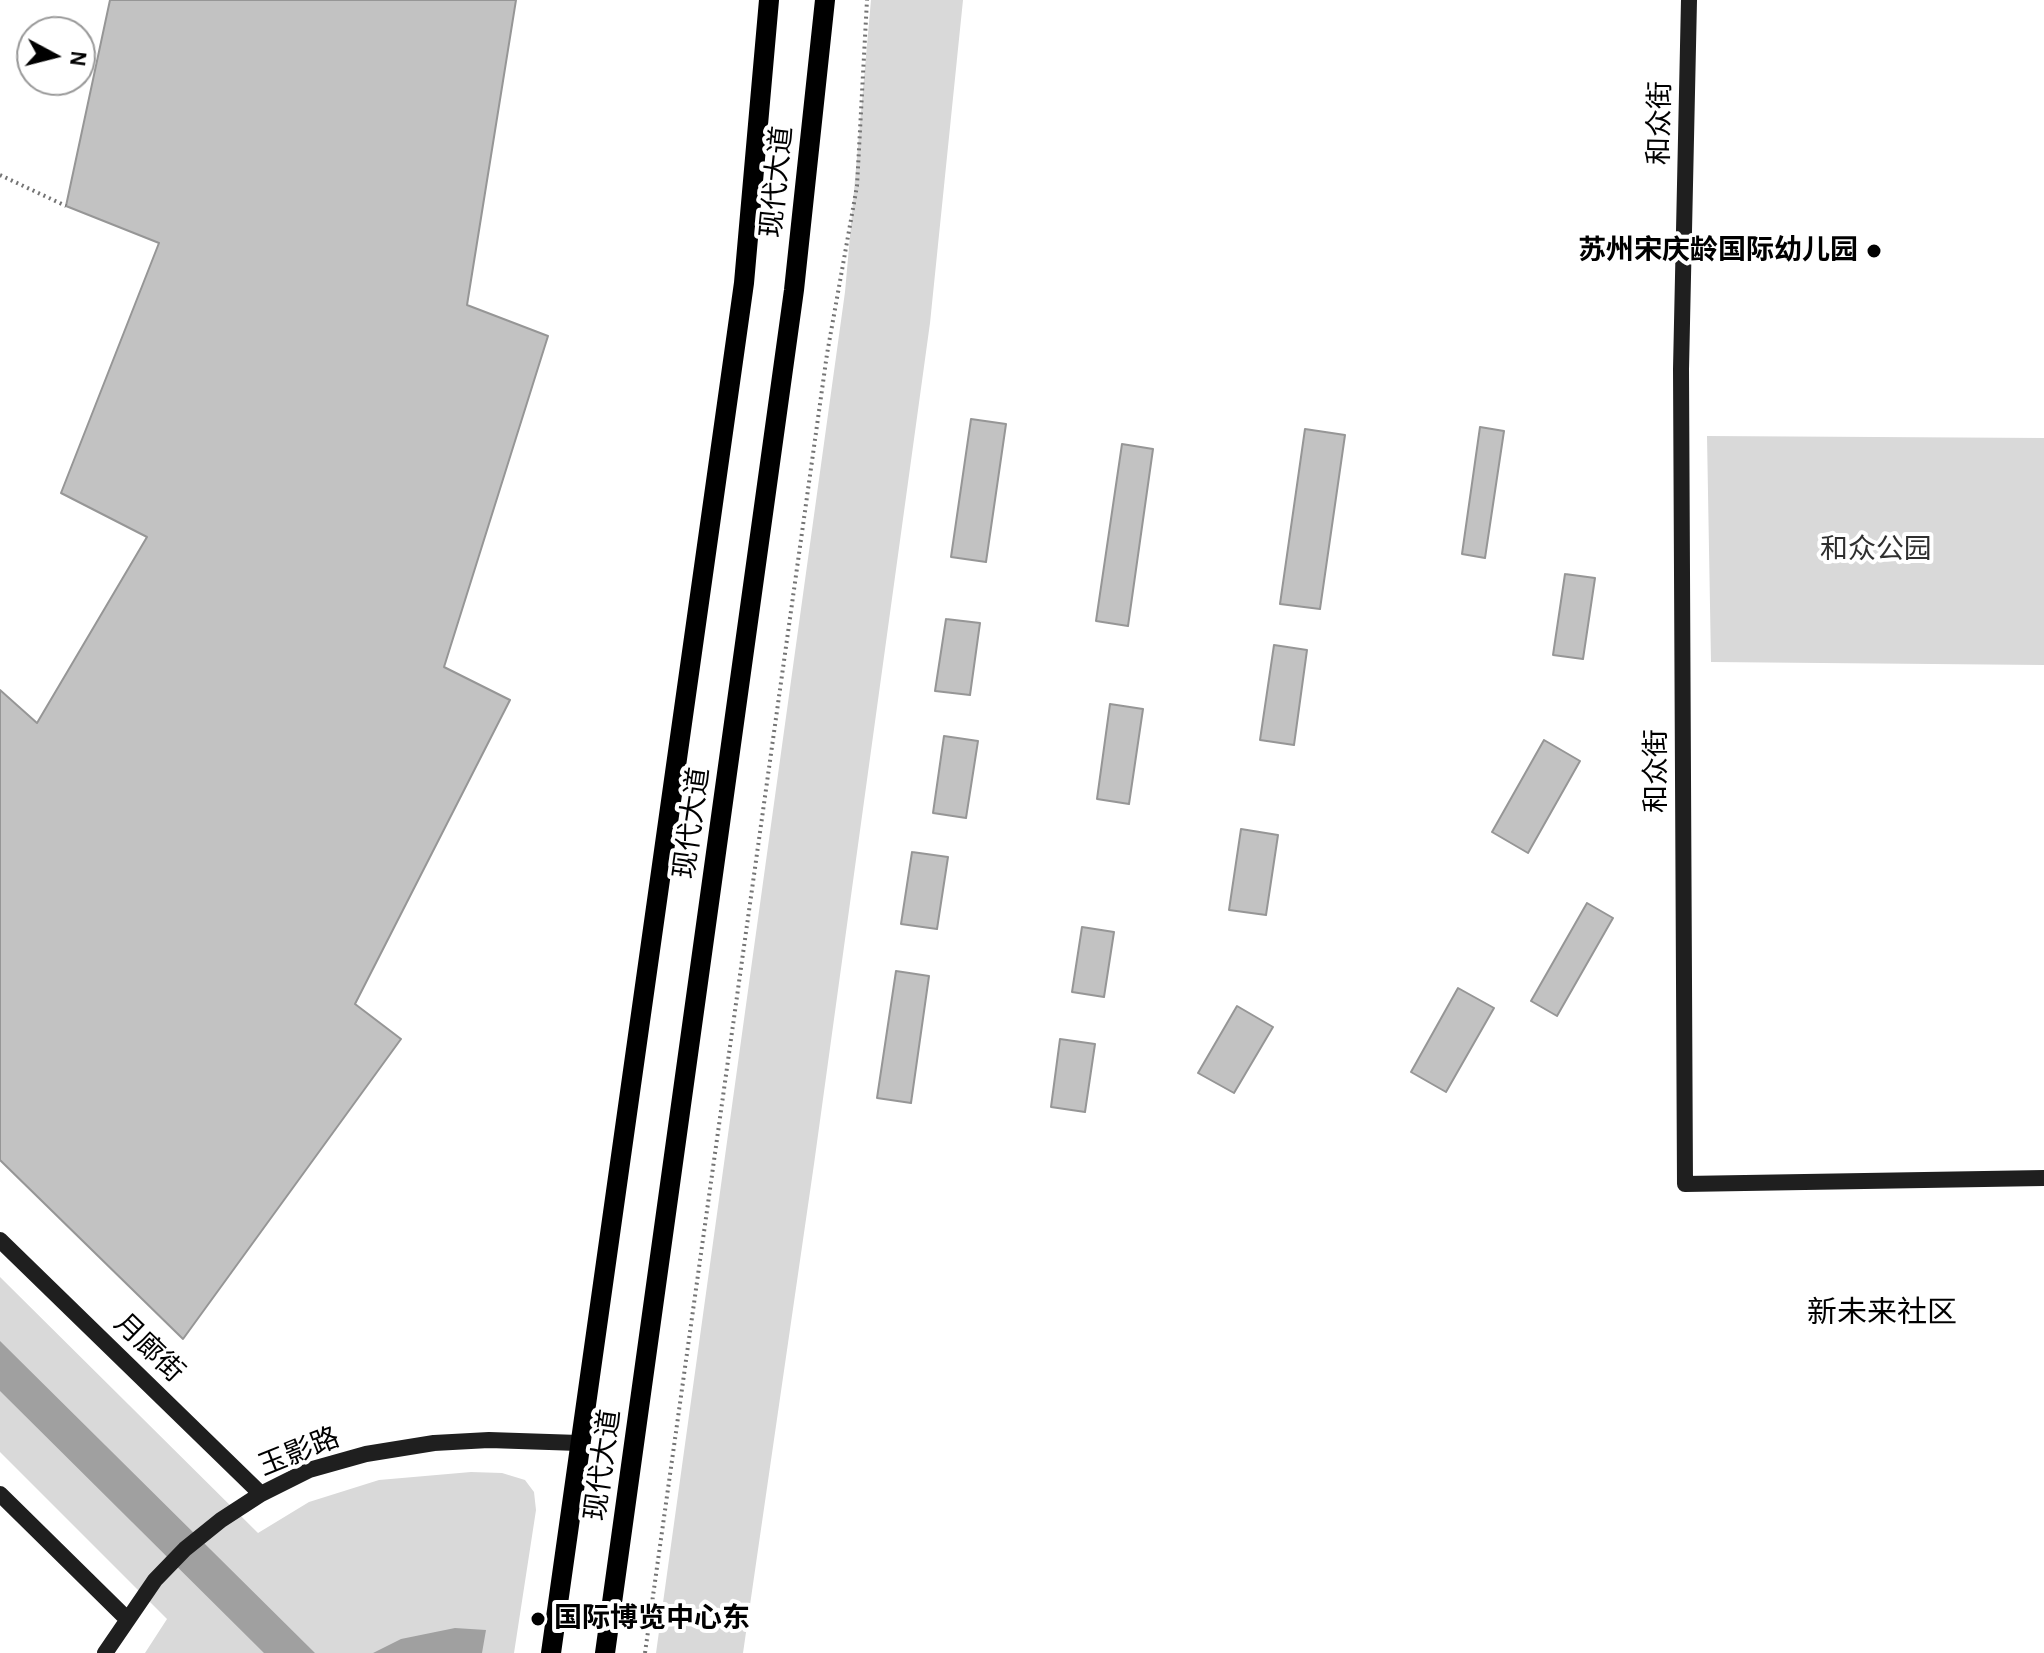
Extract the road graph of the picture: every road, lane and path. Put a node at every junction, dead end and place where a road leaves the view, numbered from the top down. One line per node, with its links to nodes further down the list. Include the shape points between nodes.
1 (769, 0): 9 (main road, 现代大道, via 744,283)
2 (825, 0): 15 (main road, 现代大道, via 794,290)
3 (867, 0): 16 (path, via 857,186 827,354)
4 (1689, 0): 7 (street, 和众街, via 1681,369 1685,1184)
5 (0, 175): 6 (path)
6 (66, 206)
7 (2044, 1178)
8 (0, 1240): 11 (street, 月廊街)
9 (579, 1443): 11 (street, 玉影路, via 489,1440 397,1447 322,1465); 14 (main road, 现代大道)
10 (0, 1494): 12 (street)
11 (261, 1494): 12 (street, 玉影路, via 185,1549)
12 (127, 1619): 13 (street, 玉影路)
13 (105, 1653)
14 (551, 1653)
15 (605, 1653)
16 (645, 1653)

